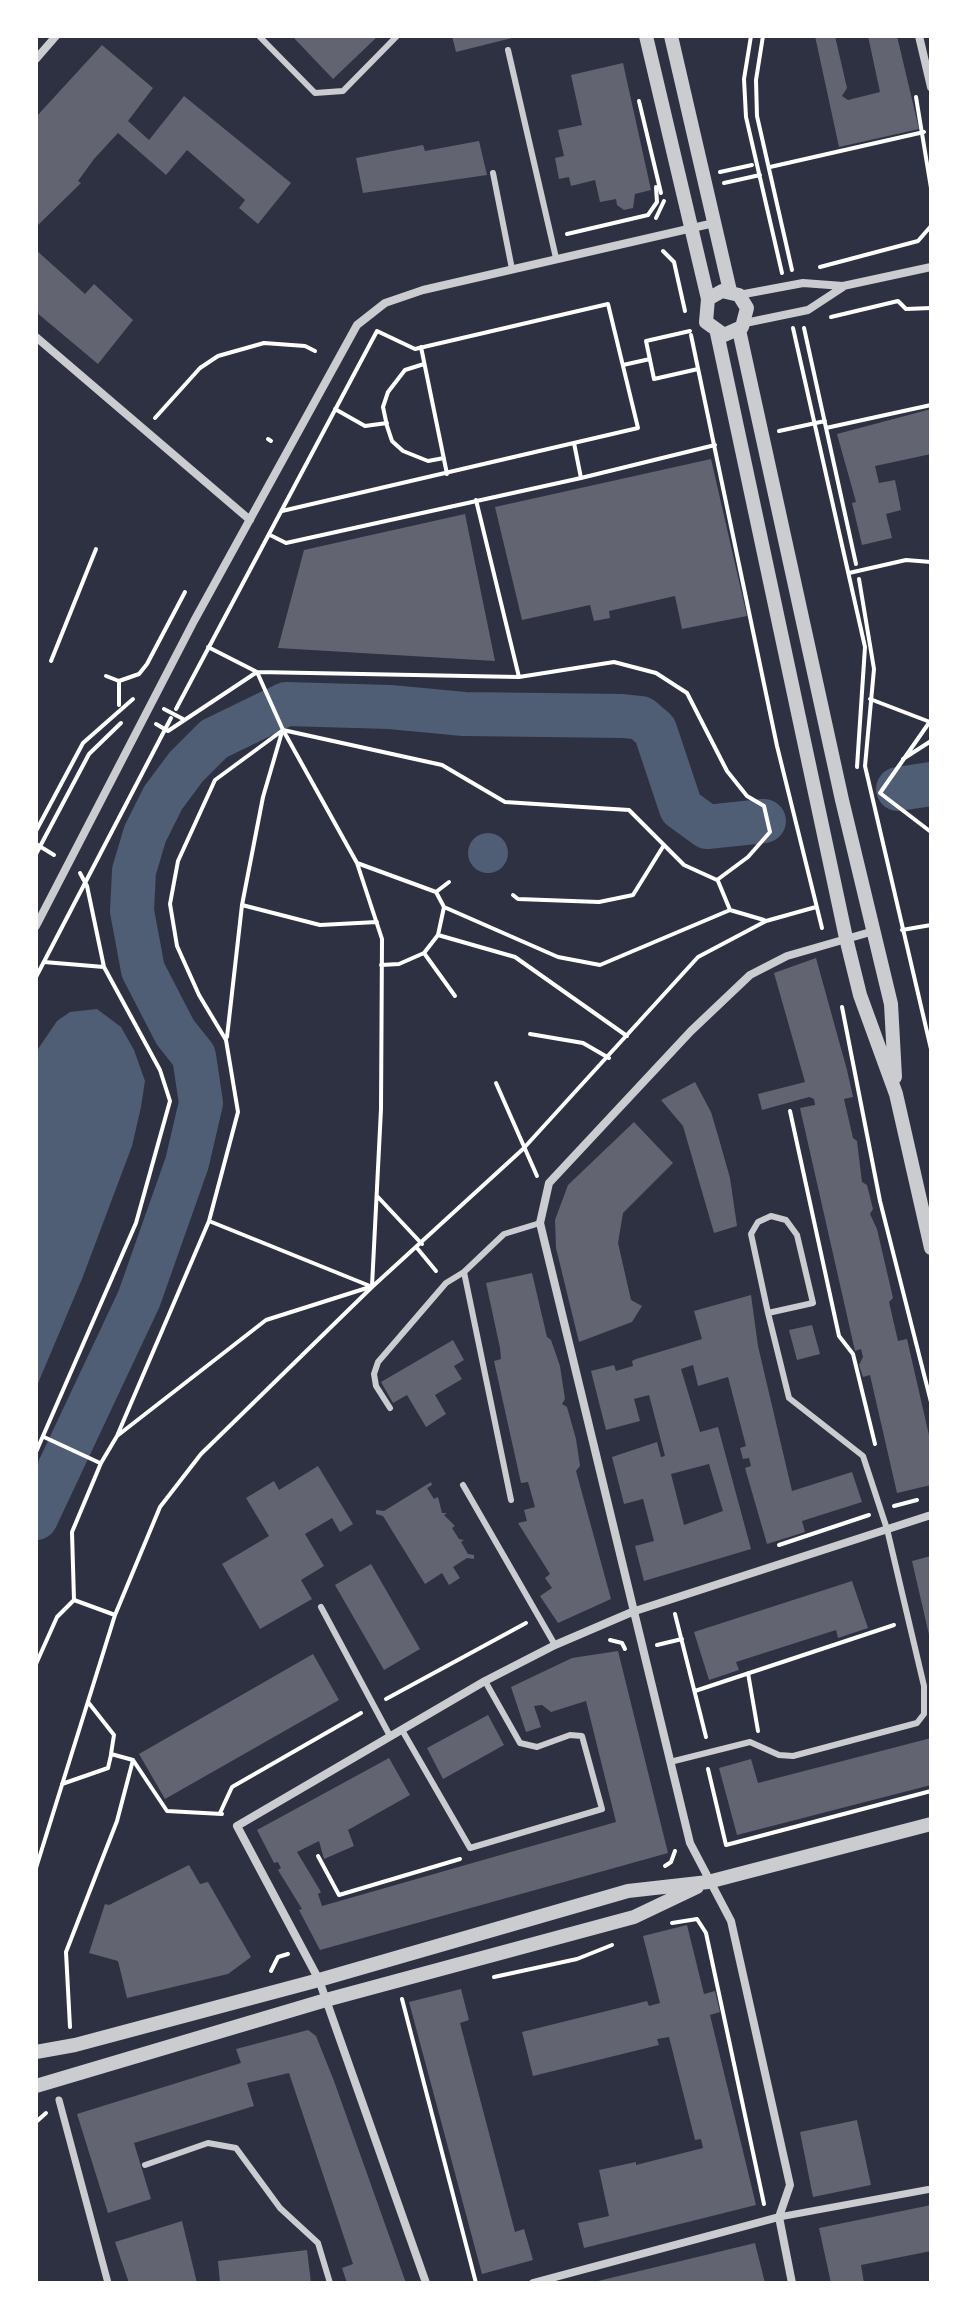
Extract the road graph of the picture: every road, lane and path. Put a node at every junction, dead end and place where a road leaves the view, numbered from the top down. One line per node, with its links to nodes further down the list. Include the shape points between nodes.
1 (56, 36): 10 (street)
2 (259, 36): 3 (lane, via 315,93 343,91)
3 (397, 36)
4 (646, 36): 27 (street)
5 (671, 36): 25 (street)
6 (751, 36): 20 (path, via 744,103)
7 (763, 36): 16 (path, via 755,89)
8 (919, 36): 11 (street)
9 (508, 50): 31 (lane)
10 (36, 59)
11 (931, 87)
12 (915, 91): 14 (path)
13 (638, 96): 22 (path)
14 (924, 132): 16 (path); 24 (path)
15 (761, 163): 16 (path)
16 (769, 164): 35 (path)
17 (752, 165): 19 (path)
18 (493, 173): 34 (lane)
19 (714, 174)
20 (760, 175): 23 (path); 36 (path)
21 (666, 184): 22 (path)
22 (657, 185): 28 (path, via 657,202 648,216); 29 (path, via 664,206 656,218)
23 (716, 185)
24 (931, 188)
25 (714, 223): 27 (street); 38 (street)
26 (931, 226): 33 (path, via 918,241)
27 (692, 227): 31 (street); 39 (street)
28 (561, 235)
29 (566, 241)
30 (656, 253): 45 (path, via 666,251 674,262)
31 (556, 258): 34 (street)
32 (931, 267): 37 (street)
33 (812, 268)
34 (512, 269): 66 (street, via 401,296 357,325)
35 (795, 274)
36 (783, 278)
37 (843, 286): 38 (street, via 803,283); 44 (street, via 808,310)
38 (735, 293): 39 (street, via 722,291); 44 (street, via 747,308)
39 (708, 299): 46 (street, via 706,322)
40 (931, 308): 42 (path, via 906,309 898,301)
41 (803, 320): 58 (path)
42 (818, 320)
43 (792, 323): 71 (path)
44 (742, 327): 46 (street, via 732,334); 116 (street)
45 (690, 331): 50 (path, via 646,341); 53 (path)
46 (717, 333): 118 (street)
47 (36, 337): 66 (street)
48 (421, 347): 51 (path); 52 (path, via 608,304); 55 (path, via 400,345 377,331)
49 (315, 351): 56 (path, via 264,343 218,356 200,368)
50 (650, 359): 52 (path); 53 (path, via 654,379)
51 (424, 364): 57 (path, via 405,370 388,392 383,407); 61 (path)
52 (623, 365): 59 (path, via 638,428)
53 (698, 369): 60 (path)
54 (931, 405): 58 (path)
55 (335, 409): 57 (path, via 365,426); 65 (path)
56 (155, 418)
57 (387, 423): 61 (path, via 392,441 403,451 428,461)
58 (826, 428): 70 (path)
59 (574, 443): 62 (path); 63 (path)
60 (715, 445): 63 (path); 109 (path)
61 (444, 458): 62 (path)
62 (447, 474): 65 (path)
63 (581, 478): 64 (path)
64 (476, 500): 67 (path, via 286,543); 78 (path)
65 (282, 511): 67 (path)
66 (250, 520): 114 (street)
67 (270, 535): 74 (path)
68 (96, 549): 75 (path)
69 (931, 562): 71 (path, via 906,560)
70 (856, 564)
71 (849, 573): 93 (path, via 866,661 856,740)
72 (859, 579): 81 (path, via 873,646)
73 (185, 592): 79 (path, via 147,664 139,674)
74 (208, 647): 76 (path); 83 (path)
75 (51, 661)
76 (257, 672): 78 (path); 84 (path); 89 (path)
77 (106, 676): 79 (path)
78 (519, 677): 102 (path, via 614,662 656,673 687,693 727,771 747,796 764,806 770,832)
79 (119, 681): 82 (path)
80 (138, 695): 94 (path, via 83,743)
81 (870, 699): 85 (path); 115 (path, via 865,766)
82 (119, 705)
83 (174, 714): 84 (path); 88 (path)
84 (183, 719): 88 (path)
85 (930, 721): 90 (path)
86 (121, 722): 96 (path, via 89,754)
87 (152, 722): 88 (path)
88 (165, 729): 104 (path)
89 (283, 730): 97 (path, via 442,765 504,805 629,810); 100 (path); 107 (path, via 263,797); 129 (path, via 215,780 178,861 170,904 177,946)
90 (923, 736): 91 (path); 92 (path)
91 (931, 742): 92 (path)
92 (901, 760): 95 (path, via 880,793)
93 (858, 777)
94 (36, 831)
95 (931, 832)
96 (38, 845): 98 (path); 99 (path)
97 (664, 845): 102 (path, via 684,865); 106 (path, via 633,895 599,902)
98 (36, 854)
99 (60, 859)
100 (357, 863): 105 (path); 112 (path)
101 (77, 868): 104 (path)
102 (717, 880): 110 (path)
103 (449, 882): 105 (path)
104 (85, 883): 121 (path); 123 (path)
105 (436, 892): 108 (path)
106 (513, 895)
107 (242, 905): 112 (path, via 320,925); 129 (path)
108 (444, 907): 110 (path, via 558,957 600,965); 117 (path)
109 (816, 907): 111 (path); 119 (path)
110 (730, 910): 111 (path)
111 (766, 921): 128 (path, via 698,957)
112 (377, 922): 122 (path)
113 (931, 925): 115 (path)
114 (36, 926)
115 (902, 930): 130 (path)
116 (874, 931): 118 (street); 133 (street, via 891,1004)
117 (438, 935): 120 (path); 128 (path, via 515,957)
118 (846, 938): 119 (street); 133 (street, via 860,995)
119 (826, 943): 136 (street, via 750,975 610,1116)
120 (424, 953): 122 (path); 125 (path)
121 (44, 962): 123 (path); 124 (path)
122 (381, 965): 137 (path)
123 (104, 967): 149 (path, via 160,1070 170,1101 136,1223)
124 (36, 977)
125 (455, 996)
126 (841, 1004): 146 (path, via 880,1201)
127 (530, 1034): 131 (path, via 583,1043)
128 (628, 1036): 131 (path)
129 (226, 1040): 138 (path, via 238,1112)
130 (931, 1049)
131 (609, 1058): 135 (path)
132 (496, 1083): 135 (path)
133 (896, 1094): 141 (street)
134 (790, 1111): 150 (path, via 839,1336 853,1354)
135 (523, 1149): 136 (path); 140 (path)
136 (545, 1191): 139 (street)
137 (377, 1195): 140 (path); 144 (path)
138 (209, 1221): 144 (path); 148 (path)
139 (540, 1223): 142 (lane, via 504,1234); 163 (street)
140 (420, 1246): 143 (path); 144 (path)
141 (931, 1248)
142 (464, 1272): 143 (lane); 155 (lane)
143 (446, 1283): 147 (lane, via 378,1362 376,1386)
144 (372, 1287): 148 (path, via 266,1320); 164 (path, via 201,1454 160,1507)
145 (768, 1313): 145 (lane, via 751,1234 758,1222 771,1216 786,1220 797,1235 813,1303); 156 (lane, via 789,1398 863,1456)
146 (931, 1402)
147 (390, 1408)
148 (117, 1436): 152 (path)
149 (44, 1437): 151 (path); 152 (path)
150 (875, 1446)
151 (36, 1452)
152 (101, 1463): 160 (path, via 72,1532)
153 (463, 1485): 167 (lane)
154 (931, 1496): 156 (path)
155 (511, 1500)
156 (881, 1511): 158 (lane); 159 (path)
157 (931, 1515): 158 (street)
158 (887, 1529): 163 (street); 165 (lane)
159 (766, 1549)
160 (74, 1600): 164 (path); 169 (path, via 57,1617)
161 (321, 1607): 175 (lane)
162 (689, 1609): 172 (path, via 675,1613)
163 (632, 1612): 167 (street); 180 (street)
164 (115, 1615): 173 (path)
165 (908, 1620): 170 (path); 176 (lane, via 924,1686 924,1714 917,1723 793,1756)
166 (599, 1644): 168 (path, via 613,1639)
167 (555, 1645): 171 (street)
168 (627, 1652)
169 (36, 1664)
170 (748, 1673): 172 (path); 176 (path)
171 (485, 1681): 174 (street); 174 (lane, via 520,1743 537,1747 582,1736 602,1809 470,1848)
172 (695, 1691): 177 (path)
173 (88, 1702): 178 (path, via 114,1735); 181 (path)
174 (402, 1730): 175 (street)
175 (390, 1736): 184 (street)
176 (761, 1745): 177 (lane, via 750,1742)
177 (710, 1752): 180 (lane); 182 (path, via 707,1767 726,1845)
178 (111, 1754): 179 (path); 181 (path, via 108,1768)
179 (133, 1760): 184 (path, via 167,1811 220,1813); 198 (path, via 117,1821 66,1952)
180 (670, 1762): 190 (street, via 690,1843)
181 (62, 1784): 189 (path)
182 (931, 1791)
183 (931, 1824): 190 (street)
184 (237, 1826): 192 (street)
185 (676, 1849): 188 (path)
186 (318, 1856): 187 (path, via 339,1895)
187 (463, 1858)
188 (664, 1866)
189 (36, 1868)
190 (708, 1882): 194 (street, via 628,1891); 196 (street, via 634,1917); 205 (street, via 731,1921 790,2185)
191 (664, 1925): 206 (path, via 690,1918 702,1923)
192 (302, 1949): 193 (path, via 278,1957 271,1971); 194 (street)
193 (262, 1974)
194 (319, 1980): 196 (street); 200 (street)
195 (401, 1995): 210 (path)
196 (326, 2000): 201 (street); 209 (street)
197 (85, 2021): 198 (path)
198 (70, 2024): 199 (path)
199 (58, 2027)
200 (36, 2052)
201 (36, 2086)
202 (59, 2100): 207 (street)
203 (145, 2165): 208 (lane, via 208,2143 236,2148 280,2208 318,2243)
204 (931, 2189): 205 (street)
205 (779, 2217): 206 (street); 212 (street)
206 (768, 2221): 211 (street)
207 (108, 2283)
208 (330, 2283)
209 (426, 2283)
210 (476, 2283)
211 (533, 2283)
212 (792, 2283)

